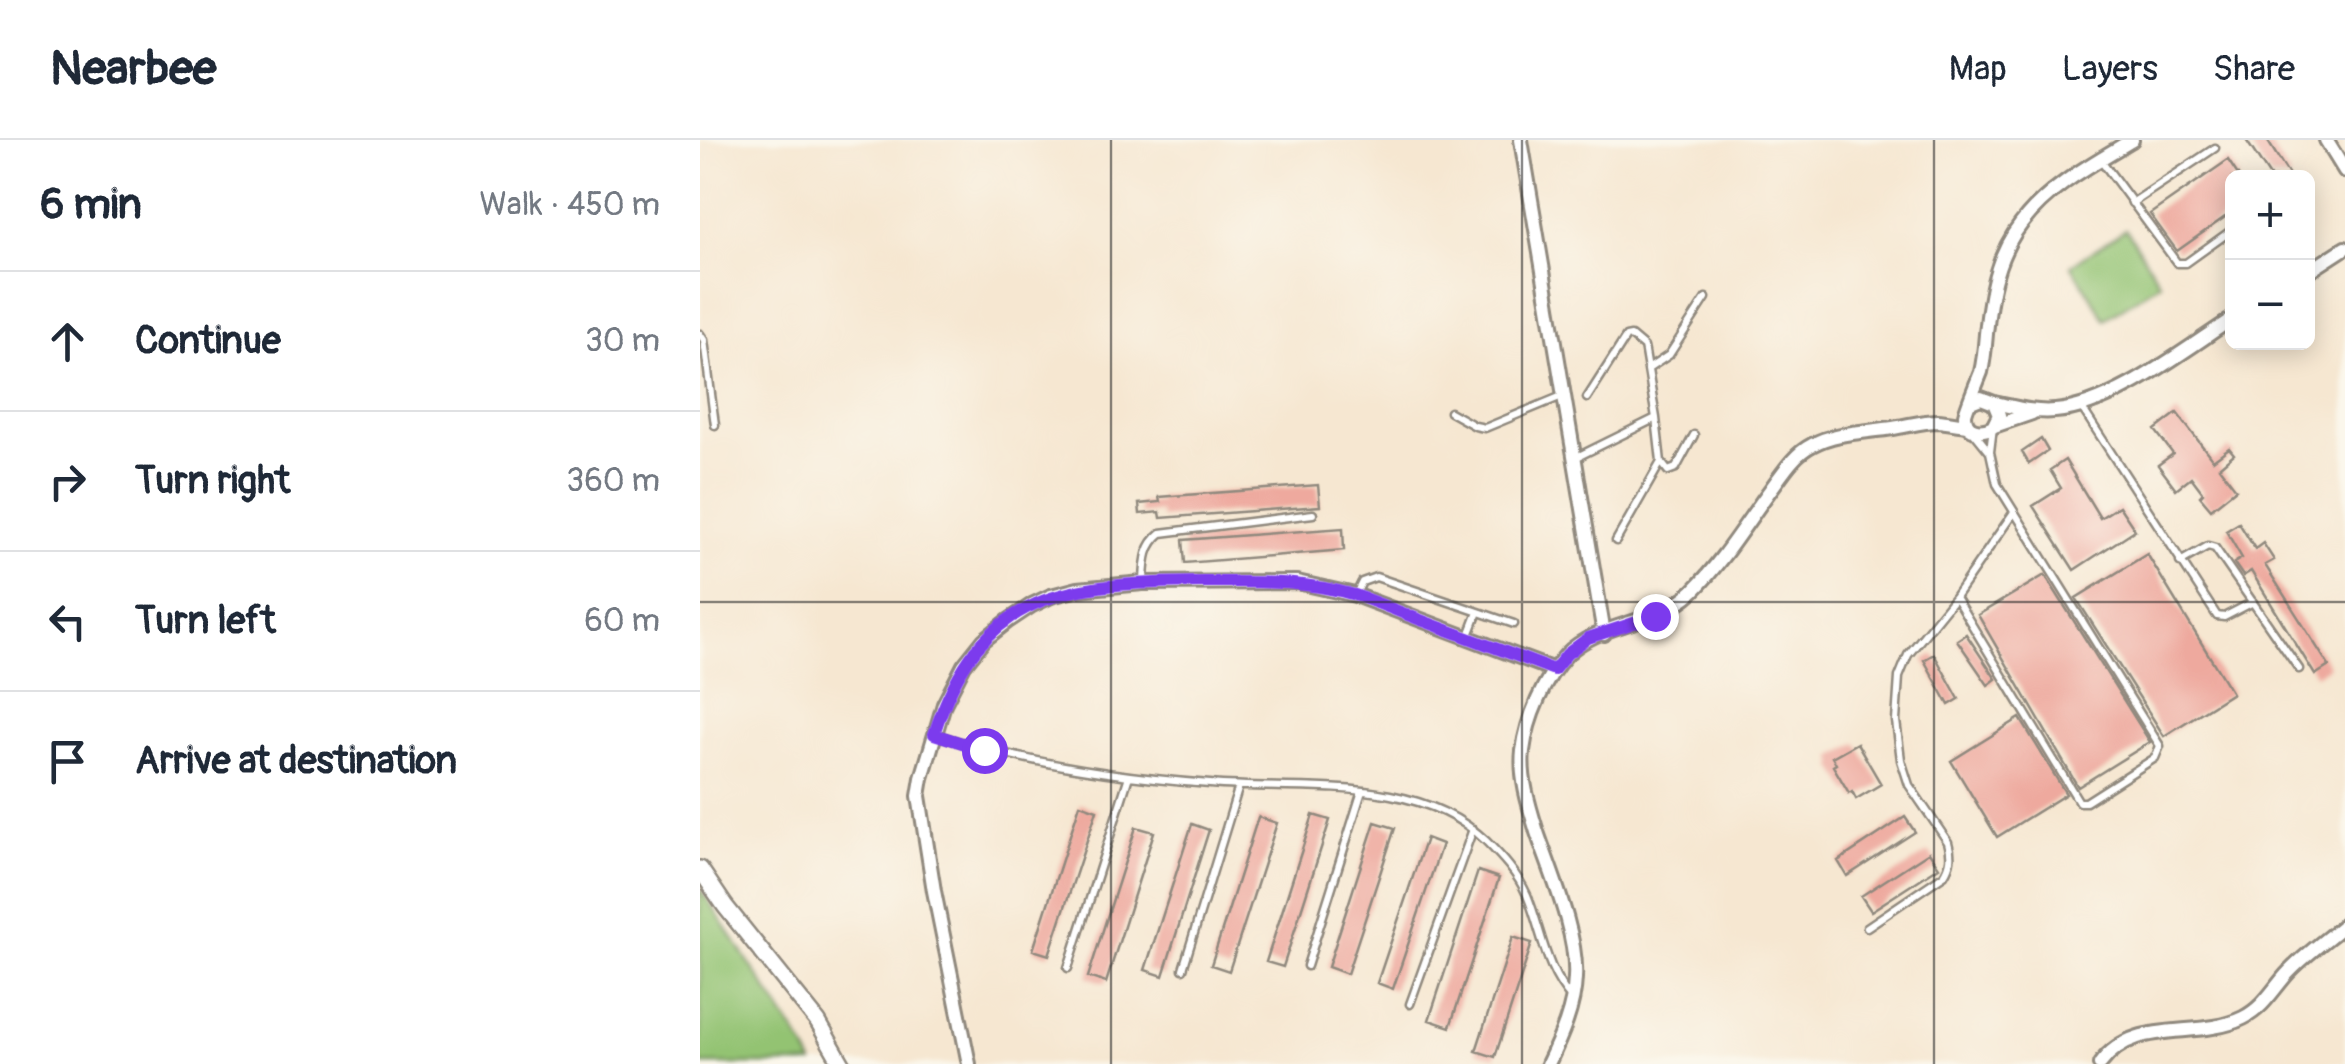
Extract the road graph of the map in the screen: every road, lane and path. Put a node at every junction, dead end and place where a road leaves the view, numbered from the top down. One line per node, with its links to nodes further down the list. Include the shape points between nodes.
1 (1521, 140): 16 (street)
2 (2132, 140): 5 (street)
3 (2326, 140): 6 (street)
4 (2215, 148): 7 (lane)
5 (2100, 159): 7 (lane); 14 (street, via 2045,198 2002,257 1990,291)
6 (2345, 171)
7 (2132, 203): 8 (lane, via 2176,263)
8 (2225, 235)
9 (2345, 248): 10 (street)
10 (2315, 267)
11 (1706, 298): 15 (lane, via 1670,355)
12 (2225, 323): 20 (street)
13 (700, 334): 25 (lane)
14 (1982, 368): 18 (street); 19 (street)
15 (1648, 369): 17 (lane, via 1644,347 1628,336); 23 (lane)
16 (1564, 395): 21 (lane, via 1484,428); 30 (street)
17 (1587, 398)
18 (1993, 402): 19 (street); 22 (street); 27 (street)
19 (1969, 404): 24 (street); 26 (street, via 1964,416)
20 (2082, 407): 22 (street); 35 (lane)
21 (1450, 412)
22 (2035, 412): 27 (street)
23 (1656, 418): 30 (lane); 31 (lane)
24 (1936, 421): 26 (street); 42 (street, via 1812,444 1684,598)
25 (716, 425)
26 (1970, 427): 27 (street); 29 (lane)
27 (1994, 427): 29 (lane)
28 (1694, 435): 31 (lane, via 1673,471)
29 (1990, 452): 32 (lane)
30 (1574, 458): 42 (street)
31 (1661, 462): 34 (lane)
32 (2014, 512): 38 (lane); 38 (lane, via 2160,746 2155,758 2079,802)
33 (1313, 514): 36 (lane, via 1161,533 1147,550)
34 (1616, 541)
35 (2180, 562): 39 (lane, via 2217,616); 39 (lane, via 2212,546)
36 (1144, 582): 37 (street, via 1297,582); 46 (street, via 1051,596 1008,620 964,666)
37 (1355, 595): 40 (lane, via 1376,576); 43 (street)
38 (1955, 597): 53 (lane, via 1908,655 1896,722 1908,785 1948,842 1950,863 1944,875)
39 (2253, 602): 44 (lane)
40 (1478, 612): 41 (lane); 43 (lane)
41 (1514, 624)
42 (1604, 634): 45 (street, via 1578,644)
43 (1468, 638): 45 (street)
44 (2299, 668)
45 (1554, 670): 57 (street, via 1523,750 1524,780 1572,944)
46 (934, 734): 47 (lane, via 984,750); 60 (street, via 920,814)
47 (1129, 776): 48 (lane); 55 (lane)
48 (1239, 786): 49 (lane); 56 (lane)
49 (1362, 792): 50 (lane, via 1423,802); 54 (lane)
50 (1473, 829): 57 (lane, via 1526,892 1551,972); 58 (lane)
51 (700, 868): 59 (street, via 818,1022)
52 (2345, 926): 62 (street, via 2243,1018 2132,1038)
53 (1867, 927)
54 (1307, 966)
55 (1068, 968)
56 (1183, 969)
57 (1572, 1000): 61 (street)
58 (1410, 1004)
59 (842, 1064)
60 (968, 1064)
61 (1548, 1064)
62 (2100, 1064)

